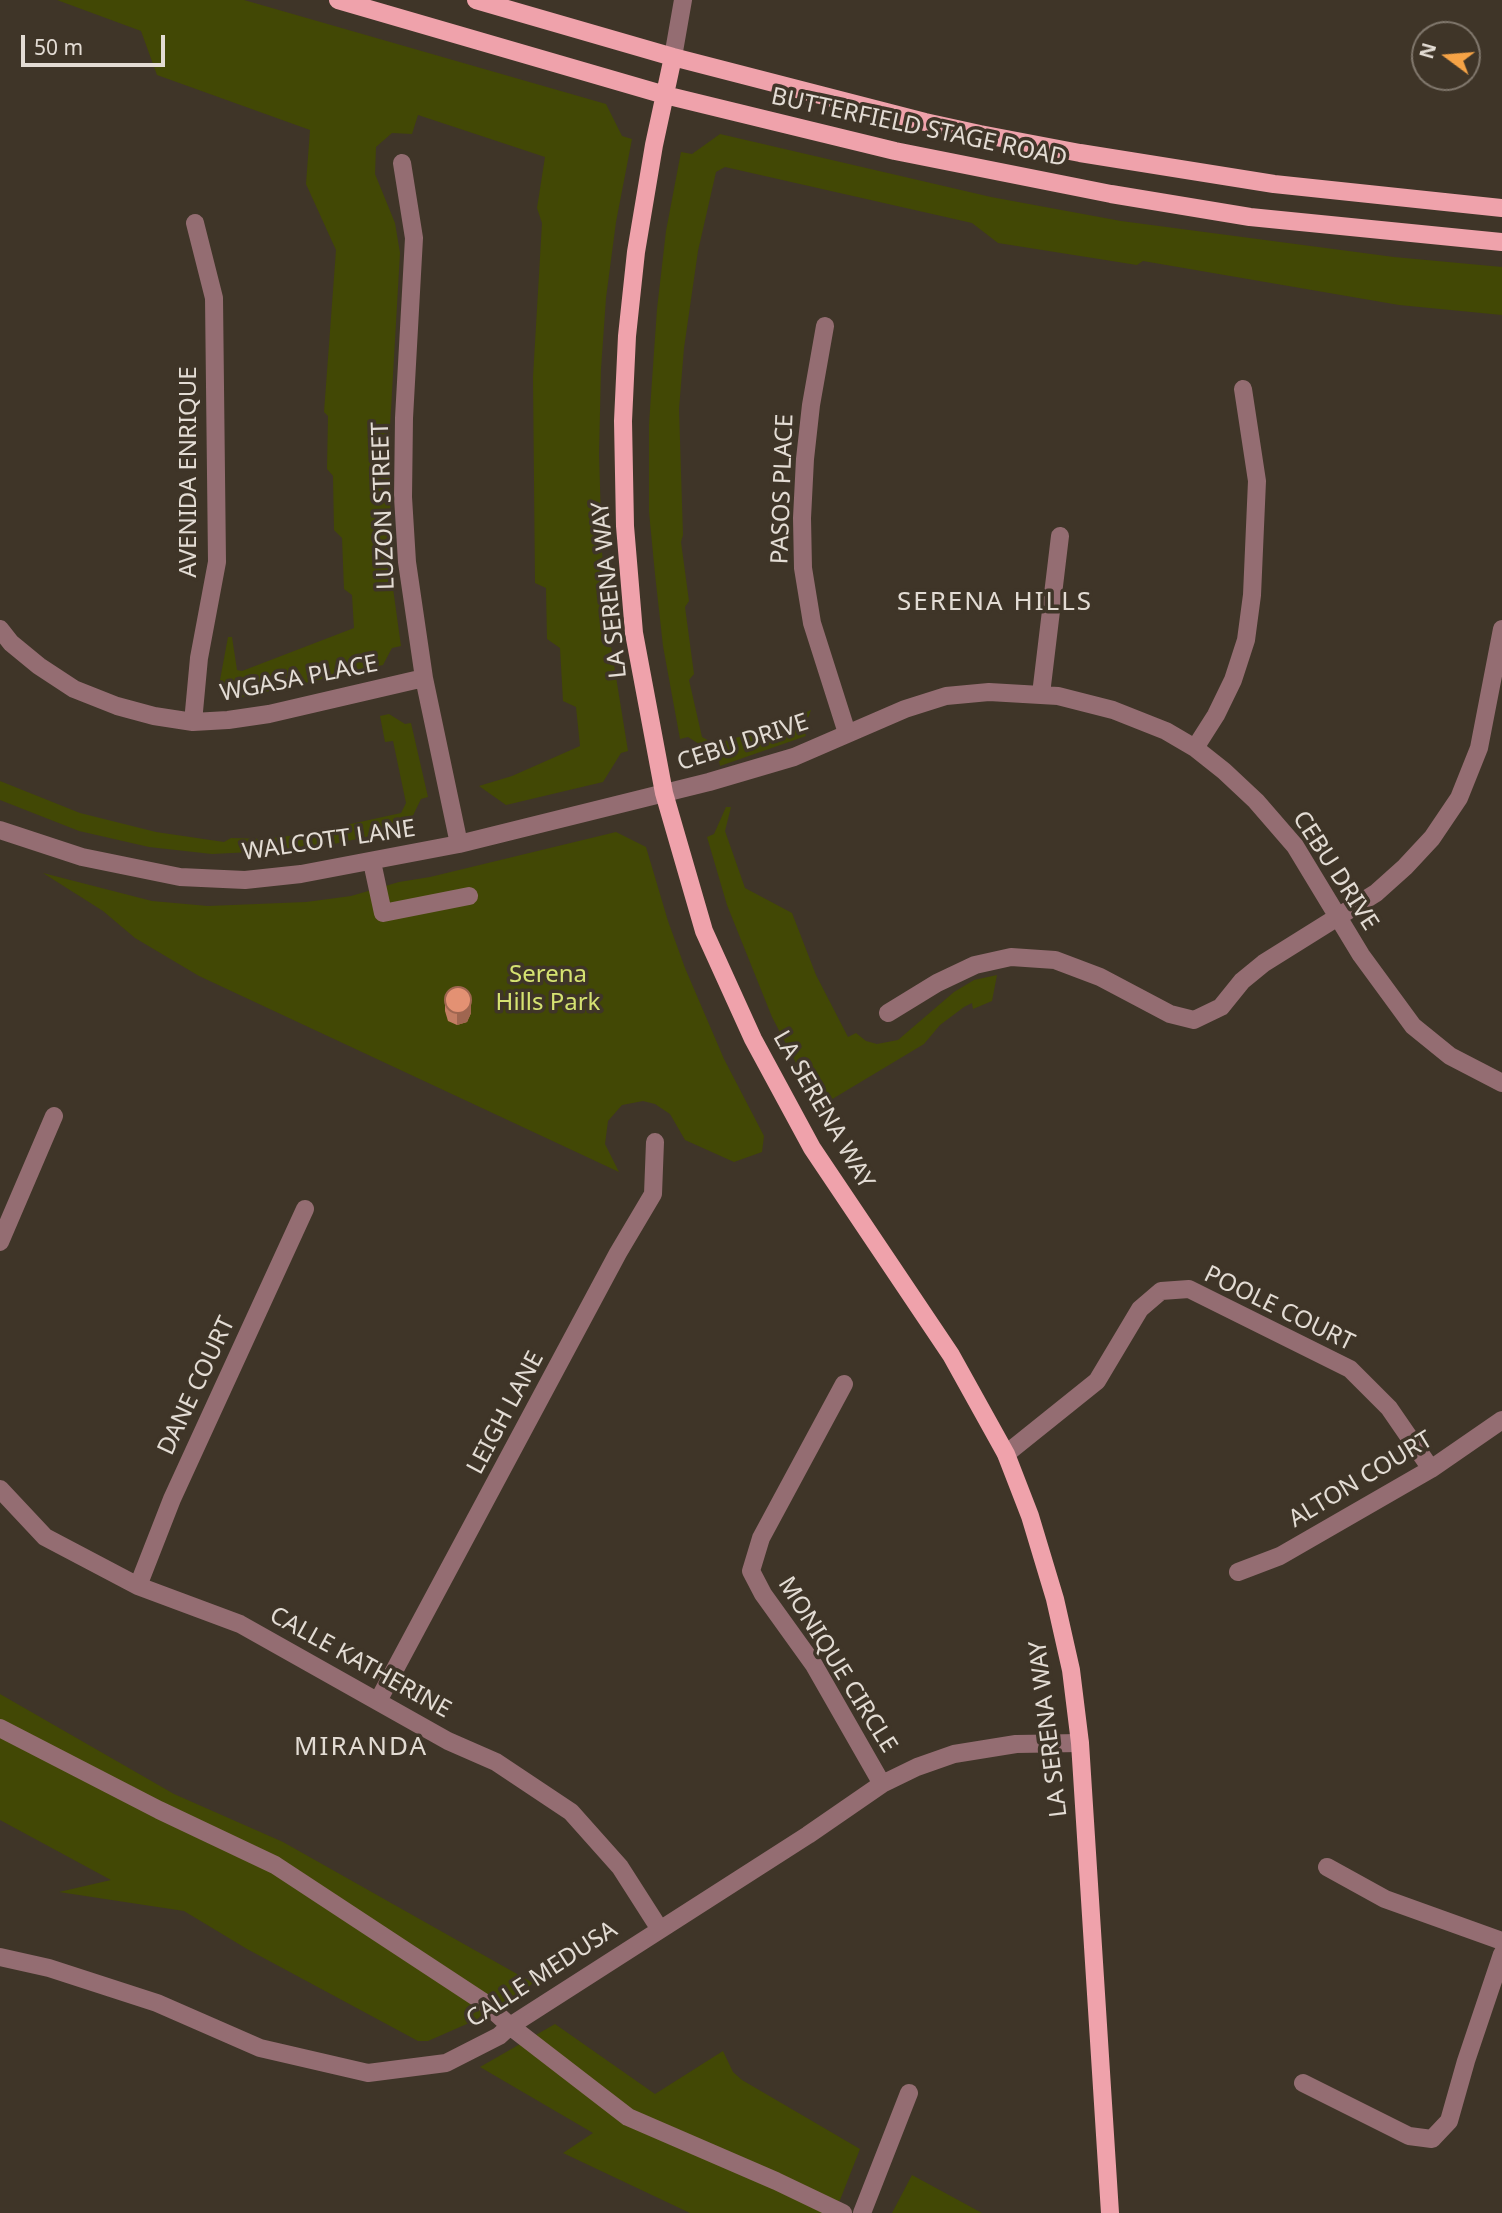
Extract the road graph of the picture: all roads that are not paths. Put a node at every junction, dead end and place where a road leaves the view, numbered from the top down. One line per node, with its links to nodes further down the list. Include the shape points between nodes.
1 (338, 0): 5 (main road, BUTTERFIELD STAGE ROAD)
2 (476, 0): 4 (main road, BUTTERFIELD STAGE ROAD)
3 (683, 0): 4 (street, LA SERENA WAY)
4 (673, 57): 5 (main road, LA SERENA WAY); 7 (main road, BUTTERFIELD STAGE ROAD, via 925,122 1080,153 1274,184)
5 (665, 95): 9 (main road, BUTTERFIELD STAGE ROAD, via 883,148 1111,194 1250,216); 20 (main road, LA SERENA WAY, via 636,252 623,421 634,633)
6 (402, 163): 15 (street, LUZON STREET, via 414,238 404,510)
7 (1502, 208)
8 (195, 223): 17 (street, AVENIDA ENRIQUE, via 214,298 217,562)
9 (1502, 242)
10 (825, 326): 18 (street, PASOS PLACE, via 805,459 803,568 813,623)
11 (1243, 389): 19 (street, via 1257,481 1246,640 1233,680)
12 (1060, 536): 16 (street)
13 (0, 629): 17 (street, WGASA PLACE, via 38,666 74,689 117,706)
14 (1502, 629): 25 (street, via 1479,748 1459,798 1433,838 1405,867)
15 (424, 678): 17 (street, WGASA PLACE, via 270,714); 22 (street, LUZON STREET)
16 (1041, 694): 18 (street, CEBU DRIVE, via 946,696); 19 (street, CEBU DRIVE, via 1112,710)
17 (192, 722)
18 (847, 733): 20 (street, CEBU DRIVE, via 794,757)
19 (1195, 748): 25 (street, CEBU DRIVE, via 1256,801 1295,846)
20 (664, 793): 22 (street, WALCOTT LANE); 34 (main road, LA SERENA WAY, via 705,930 753,1039 812,1148 951,1355)
21 (0, 830): 23 (street, WALCOTT LANE, via 82,857 180,877 245,880)
22 (459, 844): 23 (street, WALCOTT LANE)
23 (372, 862): 24 (street, via 383,913)
24 (469, 896)
25 (1338, 917): 26 (street, via 1264,963 1241,981 1221,1007 1194,1020 1170,1014 1100,977 1055,960 1012,957 975,965); 27 (street, CEBU DRIVE, via 1413,1026 1450,1056)
26 (888, 1013)
27 (1502, 1083)
28 (54, 1116): 31 (street)
29 (654, 1142): 39 (street, LEIGH LANE, via 653,1194)
30 (305, 1209): 38 (street, DANE COURT, via 172,1499)
31 (0, 1242)
32 (844, 1384): 42 (street, MONIQUE CIRCLE, via 761,1538 751,1571 762,1594 814,1665)
33 (1502, 1420): 35 (street, ALTON COURT)
34 (1006, 1454): 35 (street, POOLE COURT, via 1097,1381 1140,1309 1161,1291 1189,1289 1350,1369 1389,1408); 41 (main road, LA SERENA WAY, via 1055,1599 1071,1670)
35 (1431, 1469): 37 (street, ALTON COURT, via 1280,1556)
36 (0, 1489): 38 (street, CALLE KATHERINE, via 45,1537)
37 (1238, 1572)
38 (138, 1586): 39 (street, CALLE KATHERINE, via 240,1624)
39 (378, 1701): 44 (street, CALLE KATHERINE, via 496,1762 571,1812 621,1867)
40 (0, 1728): 48 (street, via 275,1866 485,2003)
41 (1080, 1743): 42 (street, CALLE MEDUSA, via 1016,1744 954,1754); 53 (main road, LA SERENA WAY)
42 (882, 1784): 44 (street, CALLE MEDUSA)
43 (1327, 1867): 45 (street, via 1385,1899)
44 (659, 1928): 48 (street, CALLE MEDUSA)
45 (1502, 1941)
46 (1502, 1954): 49 (street, via 1449,2121 1432,2139 1409,2136)
47 (0, 1957): 48 (street, CALLE MEDUSA, via 157,2003 260,2048 368,2073 446,2063 499,2036)
48 (509, 2026): 51 (street, via 628,2117)
49 (1303, 2083)
50 (909, 2093): 52 (street)
51 (843, 2213)
52 (862, 2213)
53 (1110, 2213)

